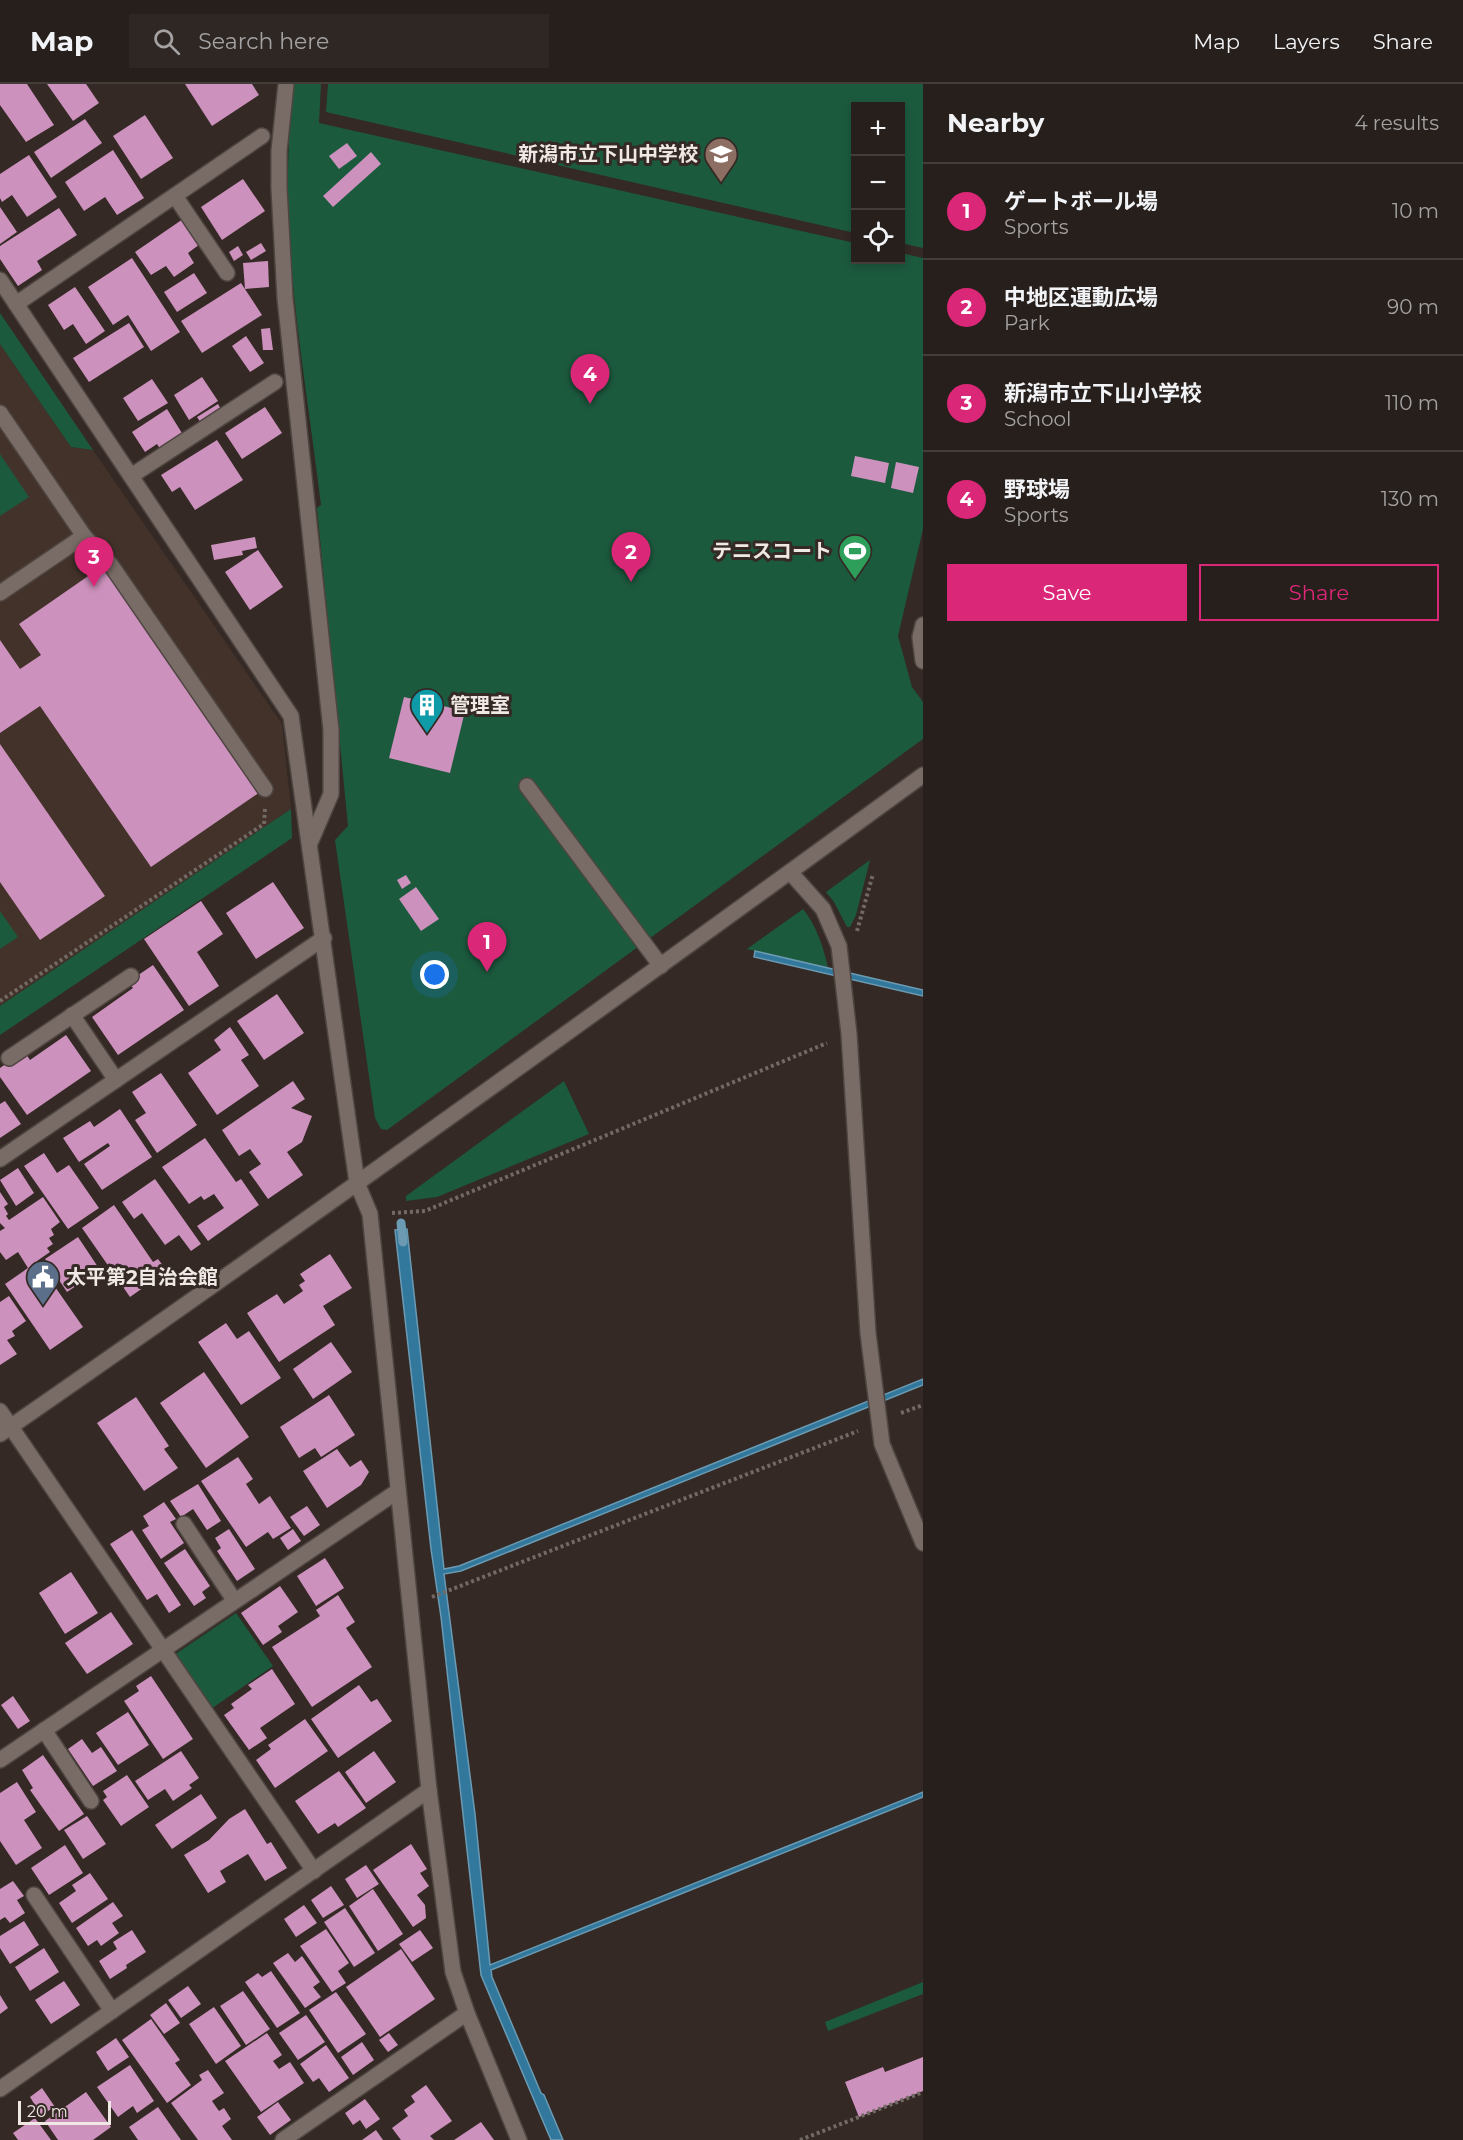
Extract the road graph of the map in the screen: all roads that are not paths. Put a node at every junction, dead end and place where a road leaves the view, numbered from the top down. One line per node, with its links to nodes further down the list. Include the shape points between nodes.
1 (286, 84): 16 (street, via 279,151 285,298 330,730 331,794)
2 (262, 136): 3 (street)
3 (175, 196): 4 (street); 5 (street)
4 (227, 273)
5 (6, 293): 8 (street)
6 (275, 382): 8 (street)
7 (0, 413): 9 (street)
8 (131, 476): 16 (street, via 291,716)
9 (84, 537): 10 (street); 15 (street, via 111,565)
10 (0, 593)
11 (923, 625): 12 (street)
12 (923, 661)
13 (923, 775): 17 (street)
14 (527, 786): 19 (street)
15 (265, 789)
16 (310, 843): 18 (street)
17 (790, 872): 19 (street); 30 (street, via 823,909 839,946 849,1034 868,1333 882,1444)
18 (324, 938): 23 (street); 25 (street)
19 (661, 966): 25 (street)
20 (131, 976): 21 (street)
21 (72, 1015): 22 (street); 23 (street)
22 (9, 1058)
23 (116, 1080): 24 (street)
24 (0, 1159)
25 (357, 1184): 27 (street); 28 (street, via 370,1214)
26 (0, 1411): 27 (street)
27 (6, 1430): 32 (street)
28 (398, 1491): 31 (street); 35 (street)
29 (184, 1524): 31 (street)
30 (923, 1543)
31 (234, 1600): 32 (street)
32 (163, 1649): 33 (street); 37 (street)
33 (44, 1730): 34 (street); 36 (street)
34 (0, 1760)
35 (429, 1790): 37 (street); 40 (street, via 453,1972)
36 (92, 1802)
37 (314, 1871): 39 (street)
38 (34, 1895): 39 (street)
39 (112, 2011): 41 (street)
40 (467, 2013): 42 (street); 43 (street)
41 (0, 2089)
42 (283, 2140)
43 (519, 2140)

